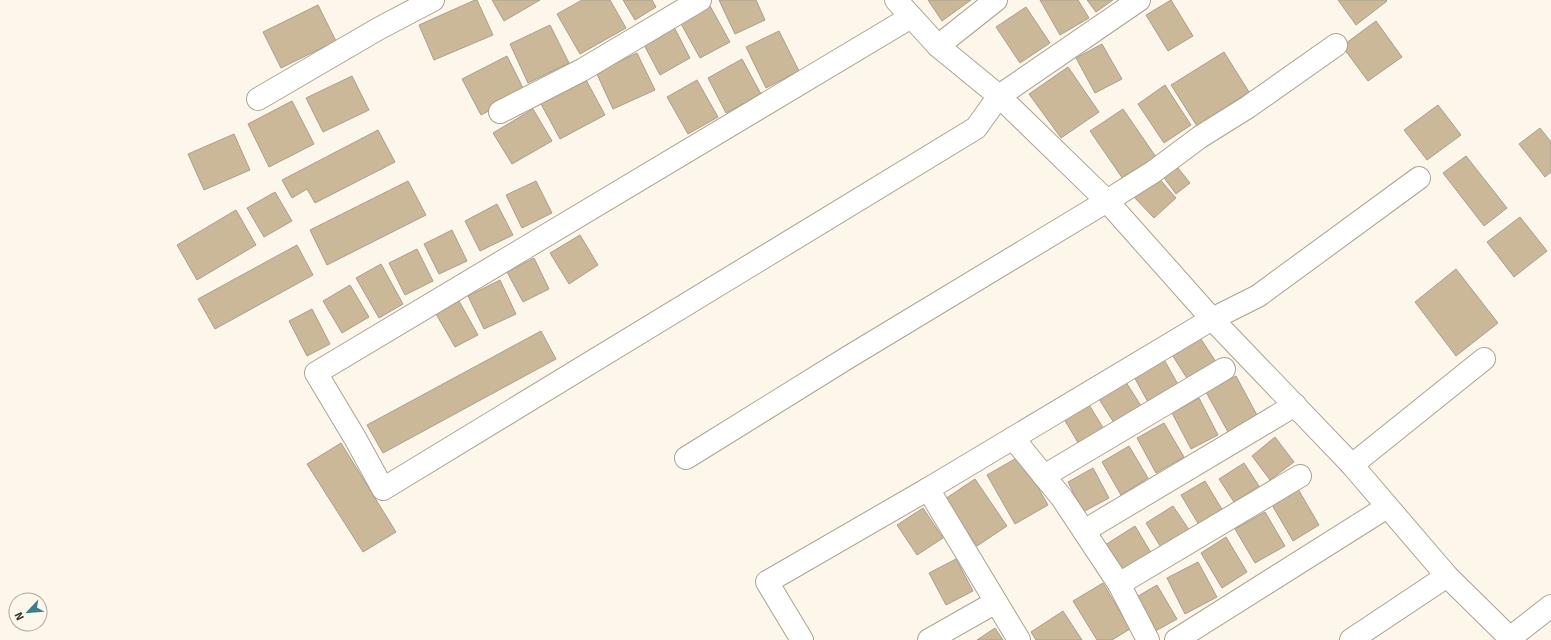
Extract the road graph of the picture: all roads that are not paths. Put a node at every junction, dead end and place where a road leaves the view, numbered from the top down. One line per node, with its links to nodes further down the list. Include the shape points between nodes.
1 (433, 0): 10 (street)
2 (700, 0): 11 (street, via 582,70)
3 (896, 0): 6 (street)
4 (996, 0): 8 (street)
5 (1140, 0): 9 (street)
6 (911, 17): 8 (street); 9 (street, via 316,373 383,488 976,128)
7 (1336, 45): 13 (street)
8 (938, 46): 9 (street)
9 (999, 96): 13 (street)
10 (258, 99)
11 (500, 112)
12 (1419, 178): 14 (street, via 1258,296)
13 (1107, 201): 14 (street); 19 (street)
14 (1212, 319): 17 (street); 18 (street)
15 (1484, 358): 20 (street)
16 (1224, 369): 21 (street)
17 (1295, 405): 20 (street); 25 (street)
18 (1013, 438): 21 (street); 23 (street)
19 (686, 458)
20 (1352, 465): 24 (street)
21 (1044, 476): 25 (street)
22 (1300, 476): 27 (street)
23 (928, 490): 28 (street); 31 (street, via 767,582)
24 (1387, 506): 26 (street); 35 (street)
25 (1084, 532): 27 (street)
26 (1447, 576): 30 (street); 36 (street)
27 (1119, 584): 34 (street)
28 (996, 602): 32 (street); 33 (street)
29 (1551, 606): 30 (street)
30 (1511, 639)
31 (802, 640)
32 (929, 640)
33 (1019, 640)
34 (1148, 640)
35 (1176, 640)
36 (1351, 640)

